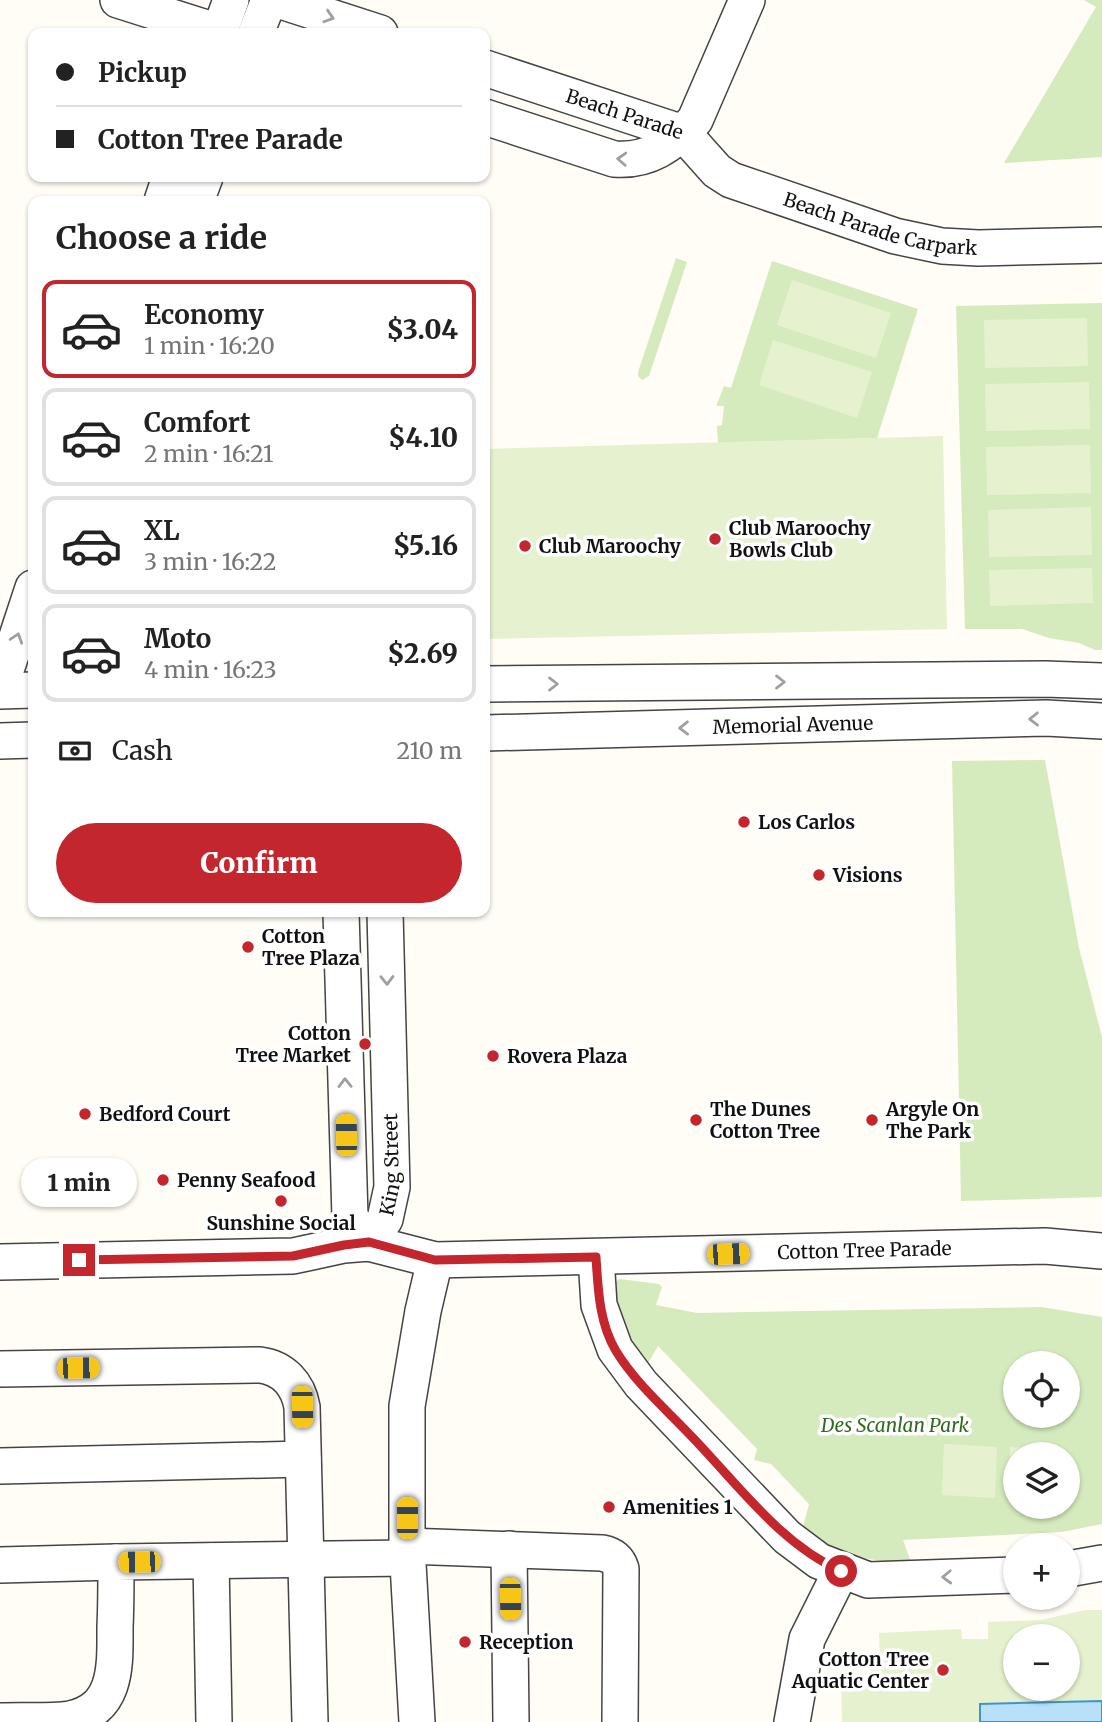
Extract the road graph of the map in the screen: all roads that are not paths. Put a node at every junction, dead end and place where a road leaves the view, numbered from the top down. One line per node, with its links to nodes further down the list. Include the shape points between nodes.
1 (118, 0): 6 (street)
2 (231, 0): 7 (street)
3 (269, 0): 8 (street)
4 (278, 0): 9 (street, one-way to 9)
5 (747, 0): 12 (street, via 695,121)
6 (205, 28)
7 (222, 28)
8 (258, 28)
9 (365, 28)
10 (490, 70): 12 (street, Beach Parade)
11 (490, 119): 12 (street, Beach Parade, one-way to 11, via 655,153 614,159)
12 (683, 133): 13 (street, Beach Parade Carpark, via 731,180 895,236 978,248)
13 (1102, 245)
14 (28, 603): 17 (street, one-way to 14)
15 (1102, 681): 16 (street, one-way to 15)
16 (490, 684)
17 (0, 690): 18 (street)
18 (28, 690)
19 (1102, 721): 20 (street, Memorial Avenue, one-way to 20, via 1046,718)
20 (490, 733)
21 (28, 740): 22 (street)
22 (0, 741)
23 (341, 917): 26 (street, King Street, one-way to 23)
24 (385, 917): 25 (street, King Street, one-way to 25)
25 (391, 1160): 26 (street); 27 (street, King Street, via 392,1187 385,1219)
26 (346, 1162): 27 (street, King Street, via 350,1217)
27 (369, 1242): 30 (street, Cotton Tree Parade); 31 (street, Cotton Tree Parade, via 293,1256)
28 (1102, 1251): 29 (street, Cotton Tree Parade, via 1045,1246)
29 (596, 1257): 30 (street, Cotton Tree Parade); 43 (street, via 599,1305 615,1349 641,1384 787,1537)
30 (435, 1260): 36 (street, via 407,1406)
31 (0, 1262)
32 (0, 1369): 33 (street, via 270,1367 291,1381 301,1400)
33 (303, 1459): 34 (street); 37 (street)
34 (0, 1466)
35 (509, 1549): 36 (street); 49 (street); 50 (street, via 602,1553 620,1564)
36 (408, 1552): 37 (street); 48 (street)
37 (305, 1559): 38 (street); 47 (street)
38 (211, 1560): 39 (street); 46 (street)
39 (116, 1562): 41 (street); 45 (street, via 115,1672 110,1690 100,1703 77,1717)
40 (1102, 1563): 42 (street)
41 (0, 1565)
42 (1080, 1567)
43 (841, 1571): 44 (street, one-way to 43, via 868,1580); 51 (street, via 807,1639)
44 (1003, 1575)
45 (0, 1721)
46 (214, 1722)
47 (310, 1722)
48 (417, 1722)
49 (511, 1722)
50 (620, 1722)
51 (792, 1722)

